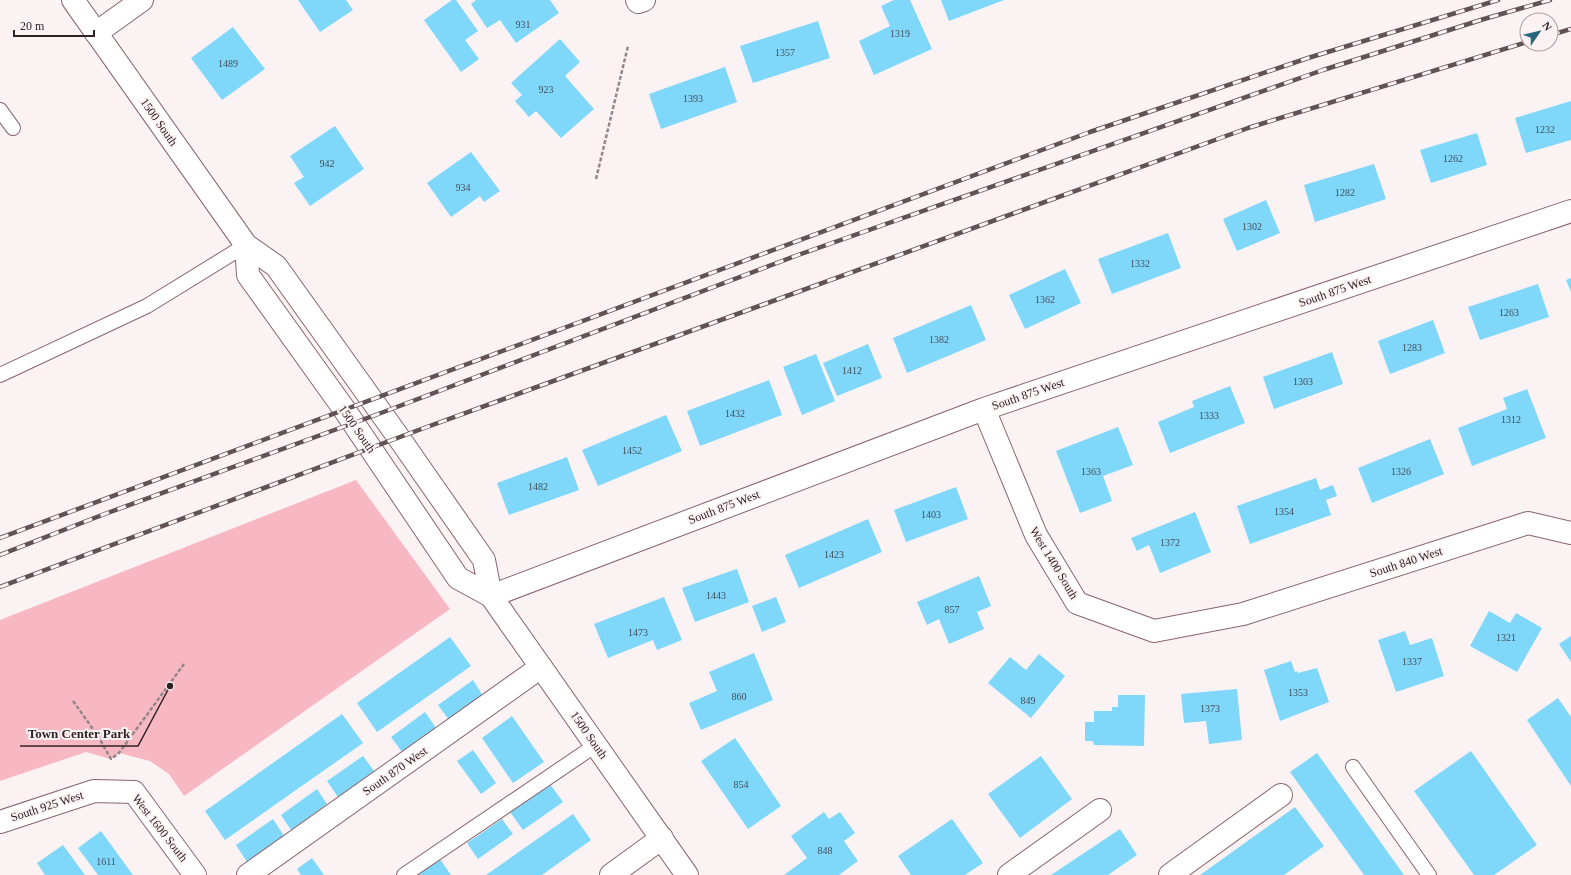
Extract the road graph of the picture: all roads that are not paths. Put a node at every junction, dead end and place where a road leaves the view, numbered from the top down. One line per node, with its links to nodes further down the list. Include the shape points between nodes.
1 (73, 0): 3 (street, 1500 South)
2 (142, 0): 3 (street)
3 (96, 33): 7 (street, 1500 South)
4 (0, 110): 5 (lane)
5 (13, 128)
6 (1571, 211): 9 (street, South 875 West)
7 (246, 245): 8 (lane, via 147,306); 11 (street, 1500 South, via 276,266 399,438 484,560); 11 (street, 1500 South, via 248,275 458,578)
8 (0, 375)
9 (984, 409): 11 (street, South 875 West); 12 (street, West 1400 South, via 1036,535 1077,603 1154,631)
10 (1571, 533): 12 (street, South 840 West, via 1528,523)
11 (492, 596): 13 (street, 1500 South)
12 (1242, 614)
13 (541, 667): 14 (street, 1500 South); 22 (street, South 870 West)
14 (596, 745): 20 (street, 1500 South); 23 (lane)
15 (1353, 767): 28 (lane)
16 (94, 791): 19 (street, South 925 West); 21 (street, West 1600 South, via 134,792)
17 (1281, 795): 27 (street)
18 (1100, 810): 26 (street)
19 (0, 822)
20 (662, 838): 24 (street); 25 (street, 1500 South)
21 (187, 872)
22 (248, 875)
23 (404, 875)
24 (611, 875)
25 (687, 875)
26 (1009, 875)
27 (1170, 875)
28 (1429, 875)

